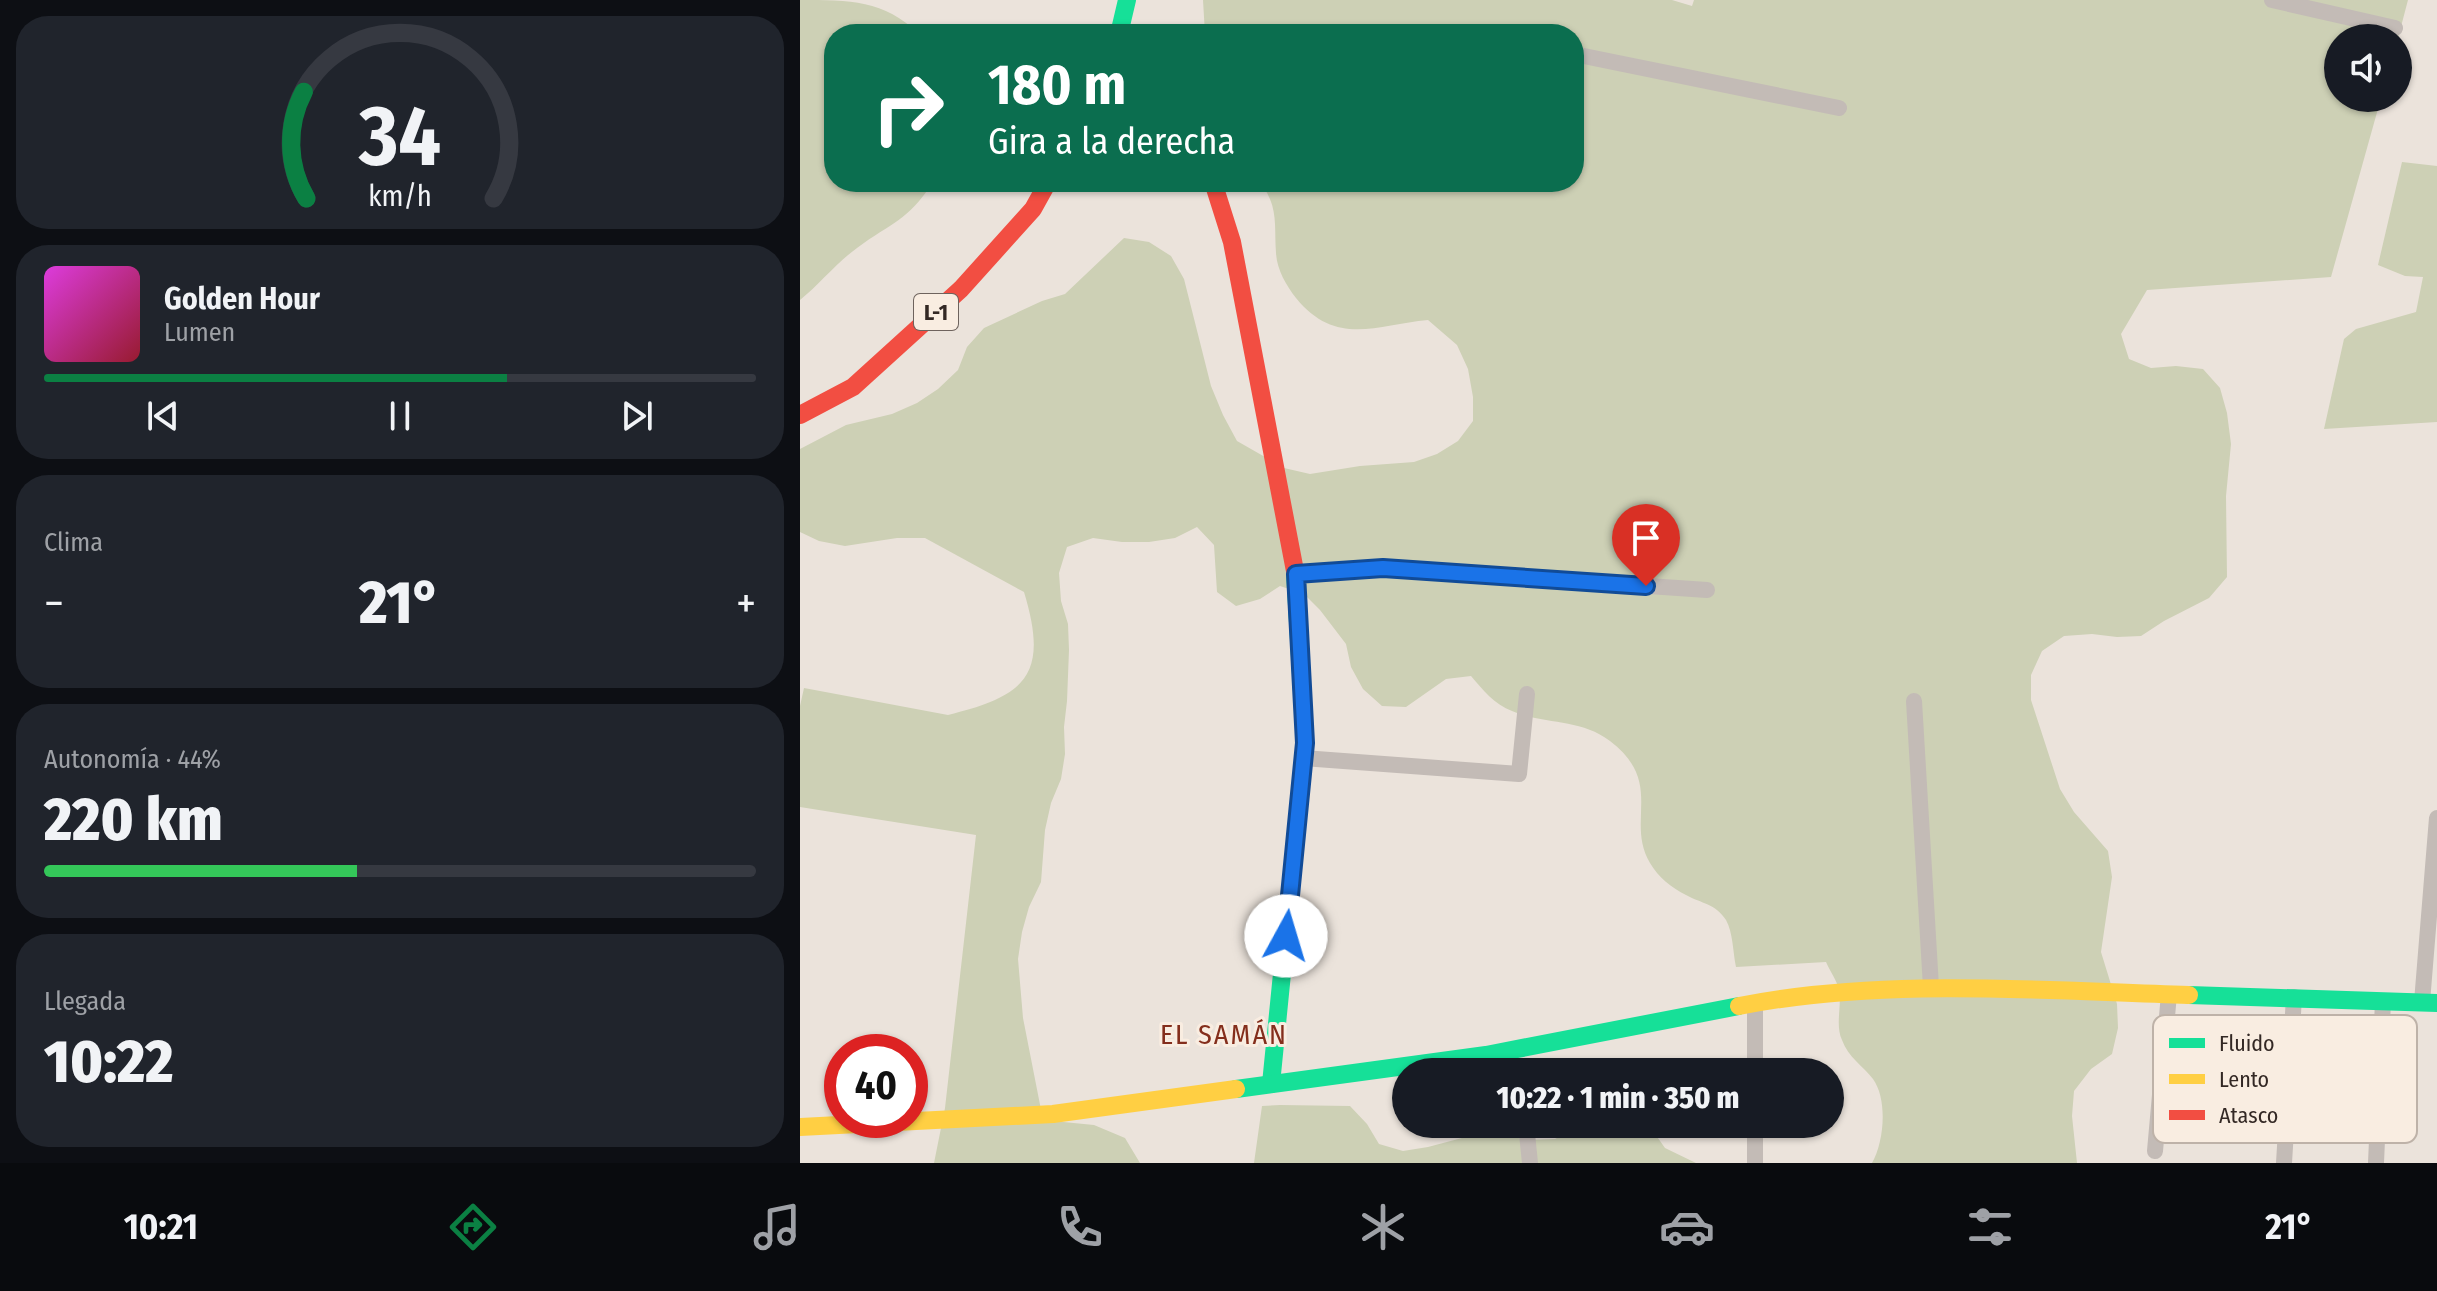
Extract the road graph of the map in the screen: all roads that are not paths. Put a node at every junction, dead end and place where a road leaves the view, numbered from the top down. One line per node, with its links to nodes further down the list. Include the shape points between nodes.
1 (1127, 0): 3 (street)
2 (2272, 0): 4 (street)
3 (1121, 24)
4 (2377, 24)
5 (1584, 56): 6 (street)
6 (1839, 108)
7 (1042, 192): 9 (street, L-1, via 961,289 853,387)
8 (1216, 192): 10 (street, via 1232,242)
9 (800, 415)
10 (1296, 574): 11 (street, via 1383,568); 14 (street)
11 (1707, 590)
12 (1527, 694): 14 (street, via 1519,774)
13 (1914, 701): 16 (street)
14 (1303, 758): 30 (street)
15 (2437, 818): 20 (street)
16 (1931, 987): 17 (street); 21 (street)
17 (2169, 994): 18 (street); 22 (street)
18 (2294, 997): 19 (street); 23 (street)
19 (2383, 1001): 20 (street); 24 (street)
20 (2430, 1002)
21 (1755, 1003): 25 (street); 29 (street)
22 (2167, 1015)
23 (2293, 1015)
24 (2382, 1015)
25 (1526, 1047): 26 (street); 28 (street)
26 (1486, 1055): 27 (street); 30 (street)
27 (1490, 1058)
28 (1523, 1058)
29 (1755, 1058)
30 (1271, 1084): 31 (street, via 1053,1114)
31 (800, 1127)
32 (1527, 1138): 38 (street)
33 (1755, 1138): 39 (street)
34 (2156, 1143): 37 (street)
35 (2285, 1143): 40 (street)
36 (2377, 1143): 41 (street)
37 (2155, 1151)
38 (1530, 1163)
39 (1755, 1163)
40 (2284, 1163)
41 (2376, 1163)

